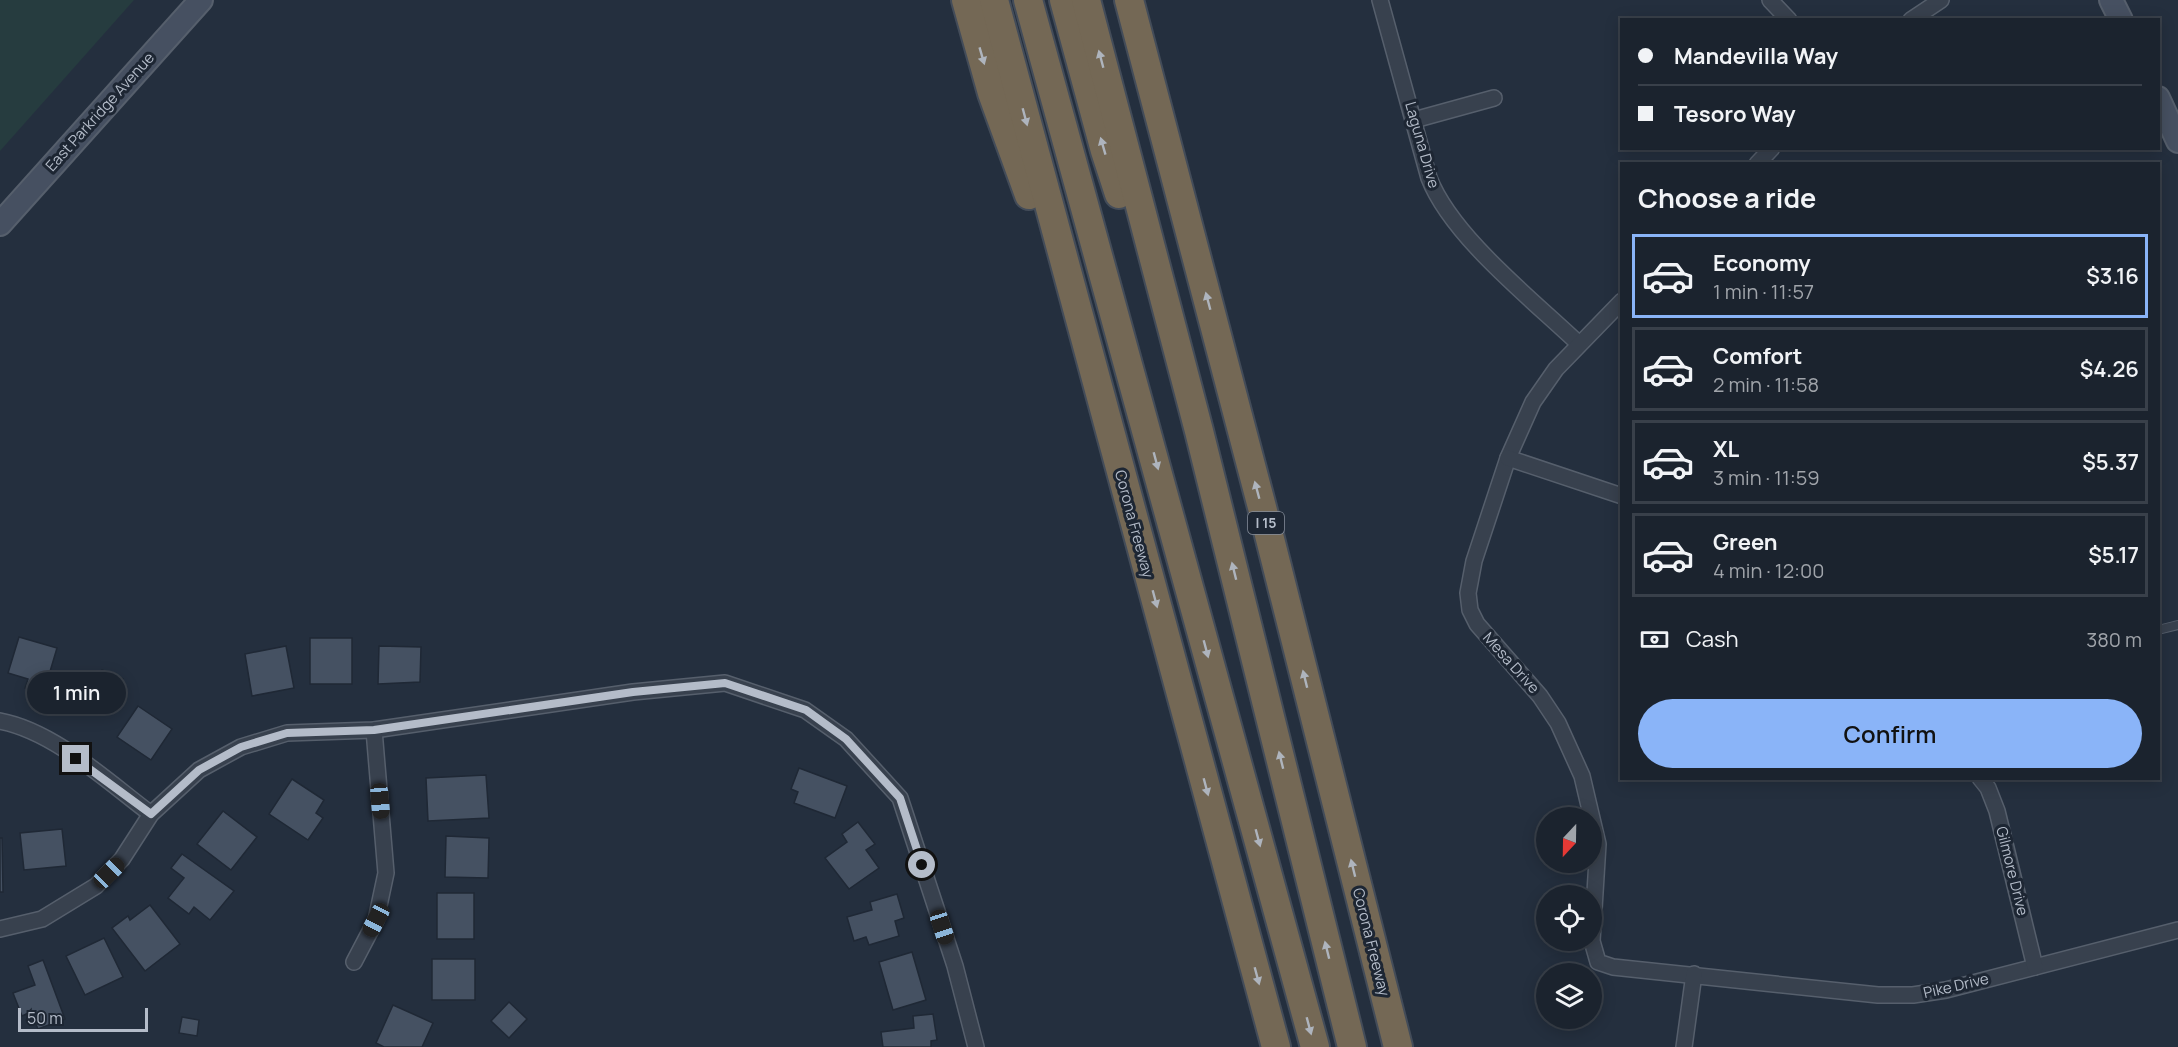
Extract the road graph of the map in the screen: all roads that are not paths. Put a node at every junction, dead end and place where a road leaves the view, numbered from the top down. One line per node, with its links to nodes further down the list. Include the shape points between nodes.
1 (201, 0): 22 (main road, East Parkridge Avenue)
2 (966, 0): 25 (highway, one-way to 25, via 992,93)
3 (994, 0): 25 (highway, Corona Freeway, one-way to 25)
4 (1028, 0): 27 (highway)
5 (1044, 0): 27 (highway, via 1085,156)
6 (1064, 0): 26 (highway, one-way to 6, via 1104,151)
7 (1086, 0): 26 (highway, one-way to 7)
8 (1129, 0): 45 (highway, Corona Freeway / I 15, one-way to 8)
9 (1380, 0): 18 (street, Laguna Drive)
10 (1770, 0): 13 (street)
11 (1941, 0): 14 (street)
12 (2111, 0): 15 (main road)
13 (1787, 18)
14 (1914, 18)
15 (2120, 18)
16 (1494, 98): 18 (street)
17 (2160, 102): 19 (main road)
18 (1414, 120): 24 (street, Laguna Drive, via 1429,178 1449,214 1473,243)
19 (2178, 141)
20 (1770, 150): 21 (street)
21 (1759, 162)
22 (0, 224)
23 (1620, 303): 24 (street, Mesa Drive)
24 (1579, 344): 28 (street, Mesa Drive, via 1538,393)
25 (1095, 381): 42 (highway, Corona Freeway, one-way to 42)
26 (1197, 420): 44 (highway, one-way to 26)
27 (1146, 423): 43 (highway, one-way to 43)
28 (1508, 458): 29 (street); 40 (street, Mesa Drive, via 1470,573 1468,602 1482,632 1519,670 1552,714 1582,776 1598,844 1593,954 1604,965)
29 (1620, 495)
30 (2178, 625): 31 (lane)
31 (2160, 630)
32 (0, 721): 35 (street, via 16,724 57,745)
33 (374, 730): 35 (street, via 287,733 241,747 199,770); 38 (street, via 386,873 376,920); 41 (street, via 633,692 725,683 806,710 846,739 900,798 955,966)
34 (1982, 780): 39 (street, Gilmore Drive, via 1996,811)
35 (151, 814): 36 (street, via 122,859 96,886 42,918)
36 (0, 929)
37 (2178, 930): 39 (street, Pike Drive)
38 (354, 962)
39 (2036, 967): 40 (street, Pike Drive, via 1938,992 1903,996)
40 (1694, 974): 46 (street)
41 (976, 1047)
42 (1276, 1047)
43 (1315, 1047)
44 (1352, 1047)
45 (1398, 1047)
46 (1684, 1047)

